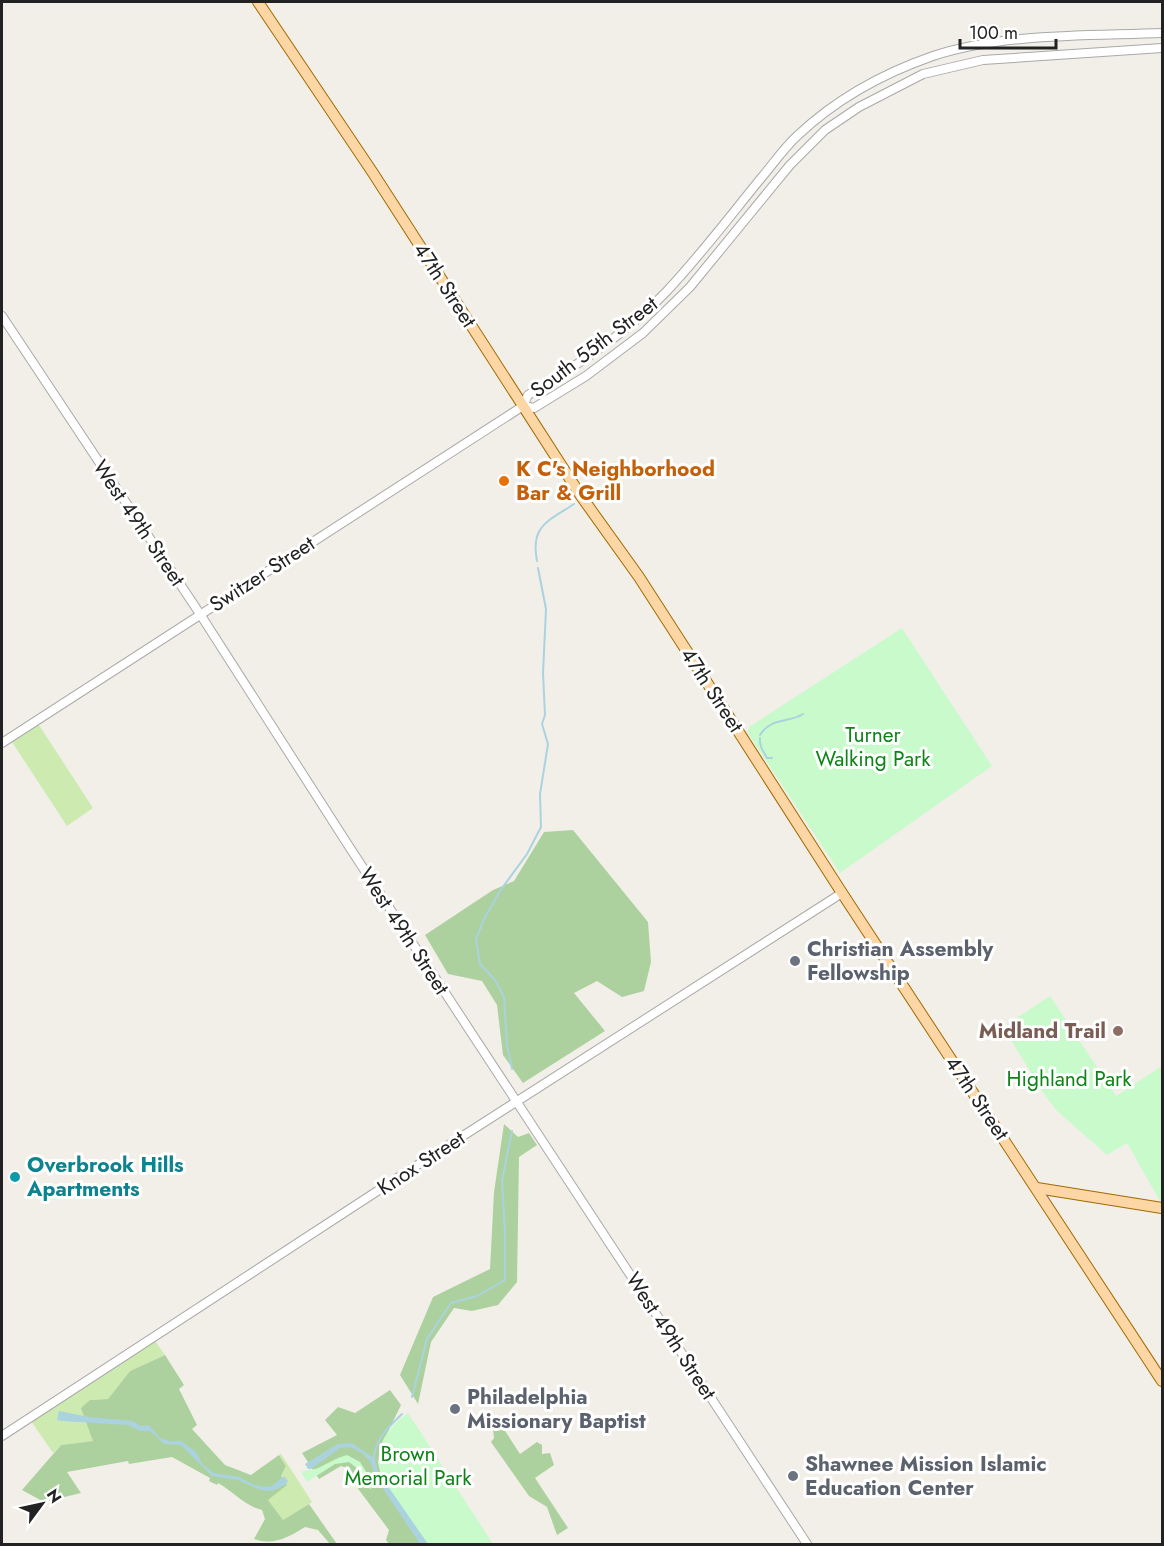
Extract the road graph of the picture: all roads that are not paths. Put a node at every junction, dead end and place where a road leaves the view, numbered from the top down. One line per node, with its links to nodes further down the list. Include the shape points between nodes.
1 (258, 2): 5 (main road, 47th Street)
2 (1162, 33): 5 (street, South 55th Street, via 1056,37 965,47 890,73 845,98 797,136 656,302 598,350 528,395)
3 (1162, 48): 5 (street, South 55th Street, via 983,60 922,74 859,107 825,130 790,165 690,288 643,333 577,382 534,408)
4 (2, 316): 6 (street, West 49th Street)
5 (523, 406): 6 (street, Switzer Street); 8 (main road, 47th Street, via 676,634)
6 (200, 614): 7 (street, Switzer Street); 9 (street, West 49th Street)
7 (2, 743)
8 (842, 893): 9 (street, Knox Street); 10 (main road, 47th Street)
9 (517, 1101): 15 (street, Knox Street); 16 (street, West 49th Street)
10 (1037, 1188): 11 (main road); 13 (main road, 47th Street)
11 (1068, 1194): 12 (main road); 13 (main road, via 1053,1204)
12 (1162, 1208)
13 (1052, 1211): 14 (main road, 47th Street)
14 (1162, 1381)
15 (2, 1436)
16 (807, 1545)

